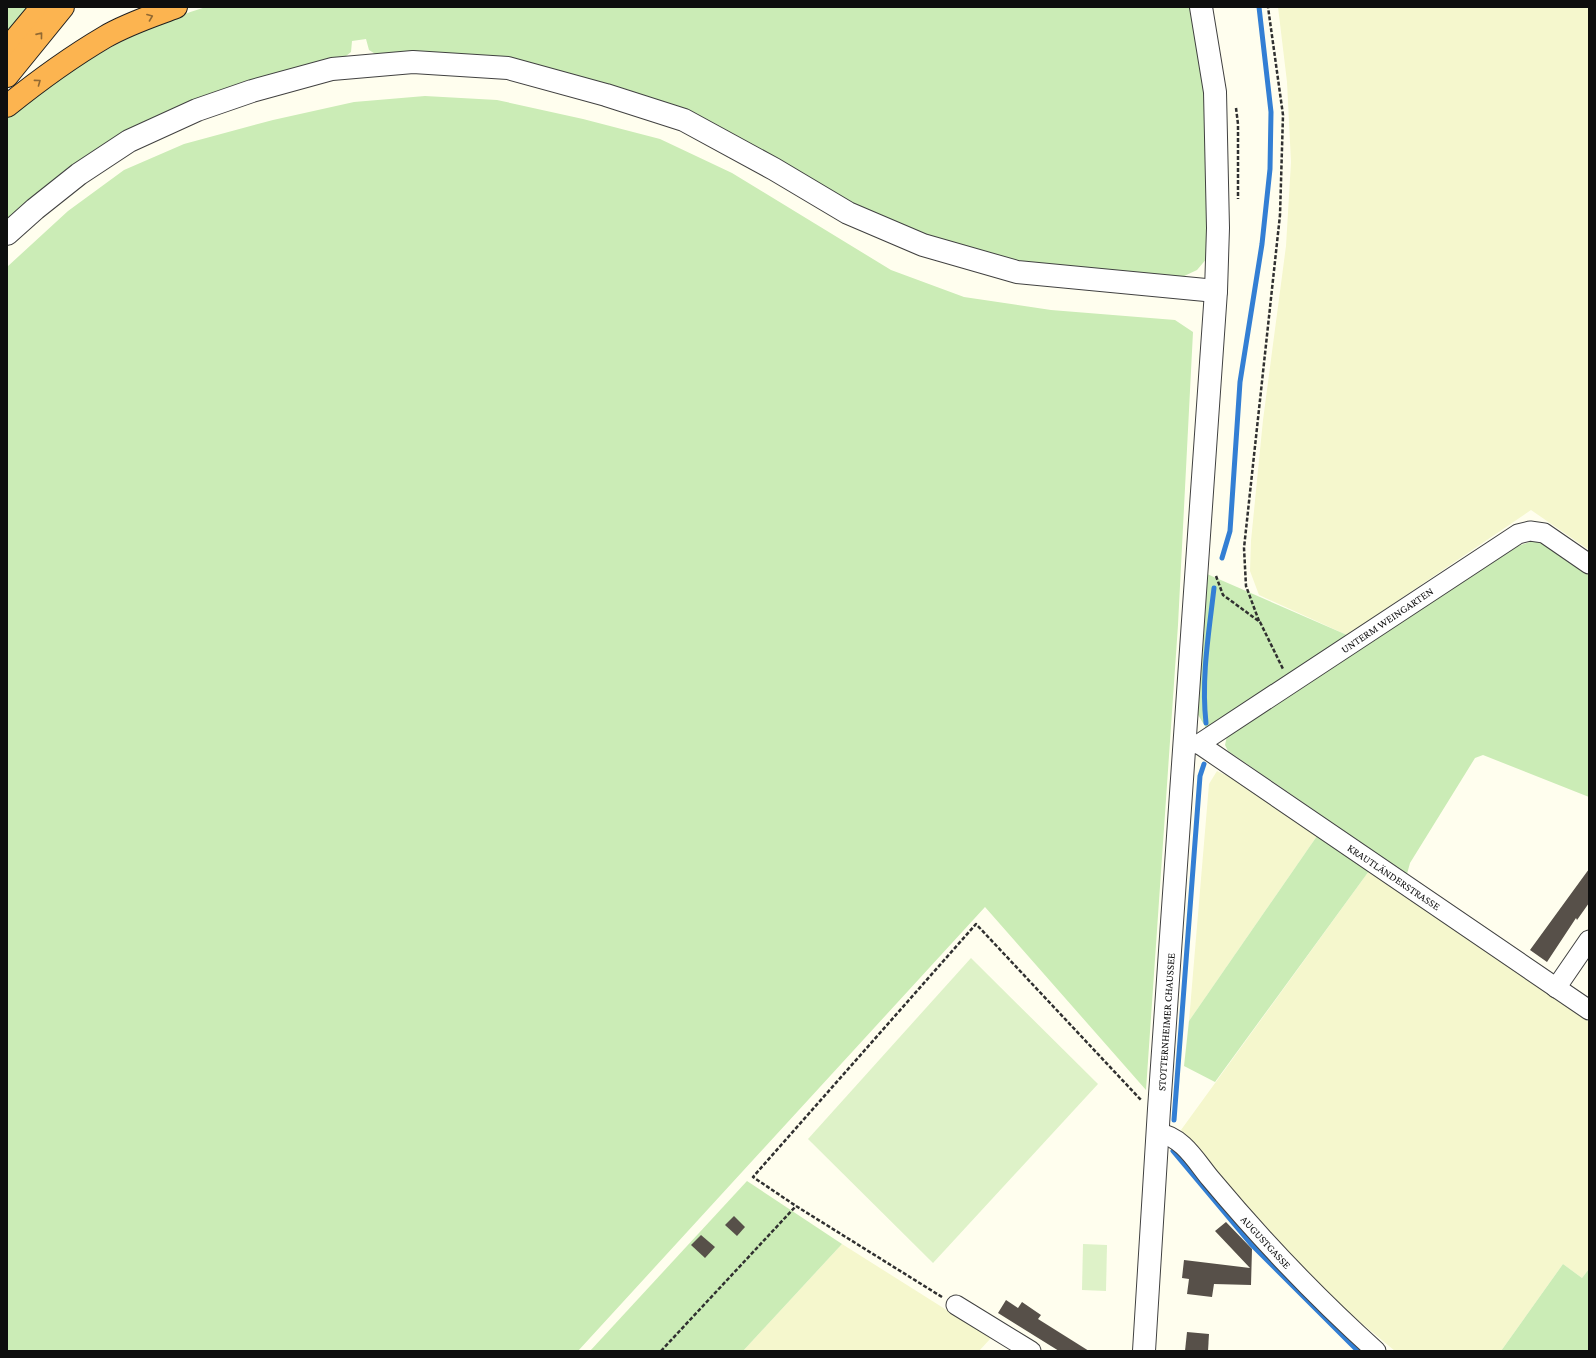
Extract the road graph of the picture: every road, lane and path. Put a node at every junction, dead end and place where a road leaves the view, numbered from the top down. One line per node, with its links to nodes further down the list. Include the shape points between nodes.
1 (42, 7): 6 (highway)
2 (63, 7): 7 (highway, one-way to 2)
3 (176, 7): 9 (highway, one-way to 3, via 106,37)
4 (1201, 7): 12 (street, STOTTERNHEIMER CHAUSSEE, via 1215,92 1218,228)
5 (1268, 7): 15 (path, via 1283,115 1282,163 1278,230 1244,548 1246,586)
6 (7, 49)
7 (7, 76)
8 (1235, 100): 10 (path, via 1238,124)
9 (7, 106)
10 (1238, 202)
11 (7, 234): 12 (street, via 80,174 129,141 197,110 252,91 332,69 413,62 508,68 606,94 684,120 848,213 923,245 1017,272)
12 (1216, 291): 17 (street, STOTTERNHEIMER CHAUSSEE, via 1189,693)
13 (1589, 564): 16 (street, UNTERM WEINGARTEN, via 1544,533 1530,531 1518,534)
14 (1214, 571): 15 (path, via 1223,595)
15 (1260, 622): 16 (path)
16 (1291, 684): 17 (street, UNTERM WEINGARTEN)
17 (1193, 744): 19 (street, KRAUTLÄNDERSTRASSE); 21 (street, STOTTERNHEIMER CHAUSSEE)
18 (1589, 940): 19 (street)
19 (1556, 988): 20 (street, KRAUTLÄNDERSTRASSE)
20 (1589, 1010)
21 (1159, 1110): 22 (street, STOTTERNHEIMER CHAUSSEE); 23 (path, via 1141,1100 976,924 754,1177)
22 (1158, 1133): 27 (street, STOTTERNHEIMER CHAUSSEE); 28 (street, AUGUSTGASSE, via 1166,1134 1182,1144 1244,1218 1329,1309)
23 (796, 1206): 24 (path); 25 (path)
24 (956, 1306): 26 (street)
25 (662, 1351)
26 (1031, 1351)
27 (1144, 1351)
28 (1376, 1351)

